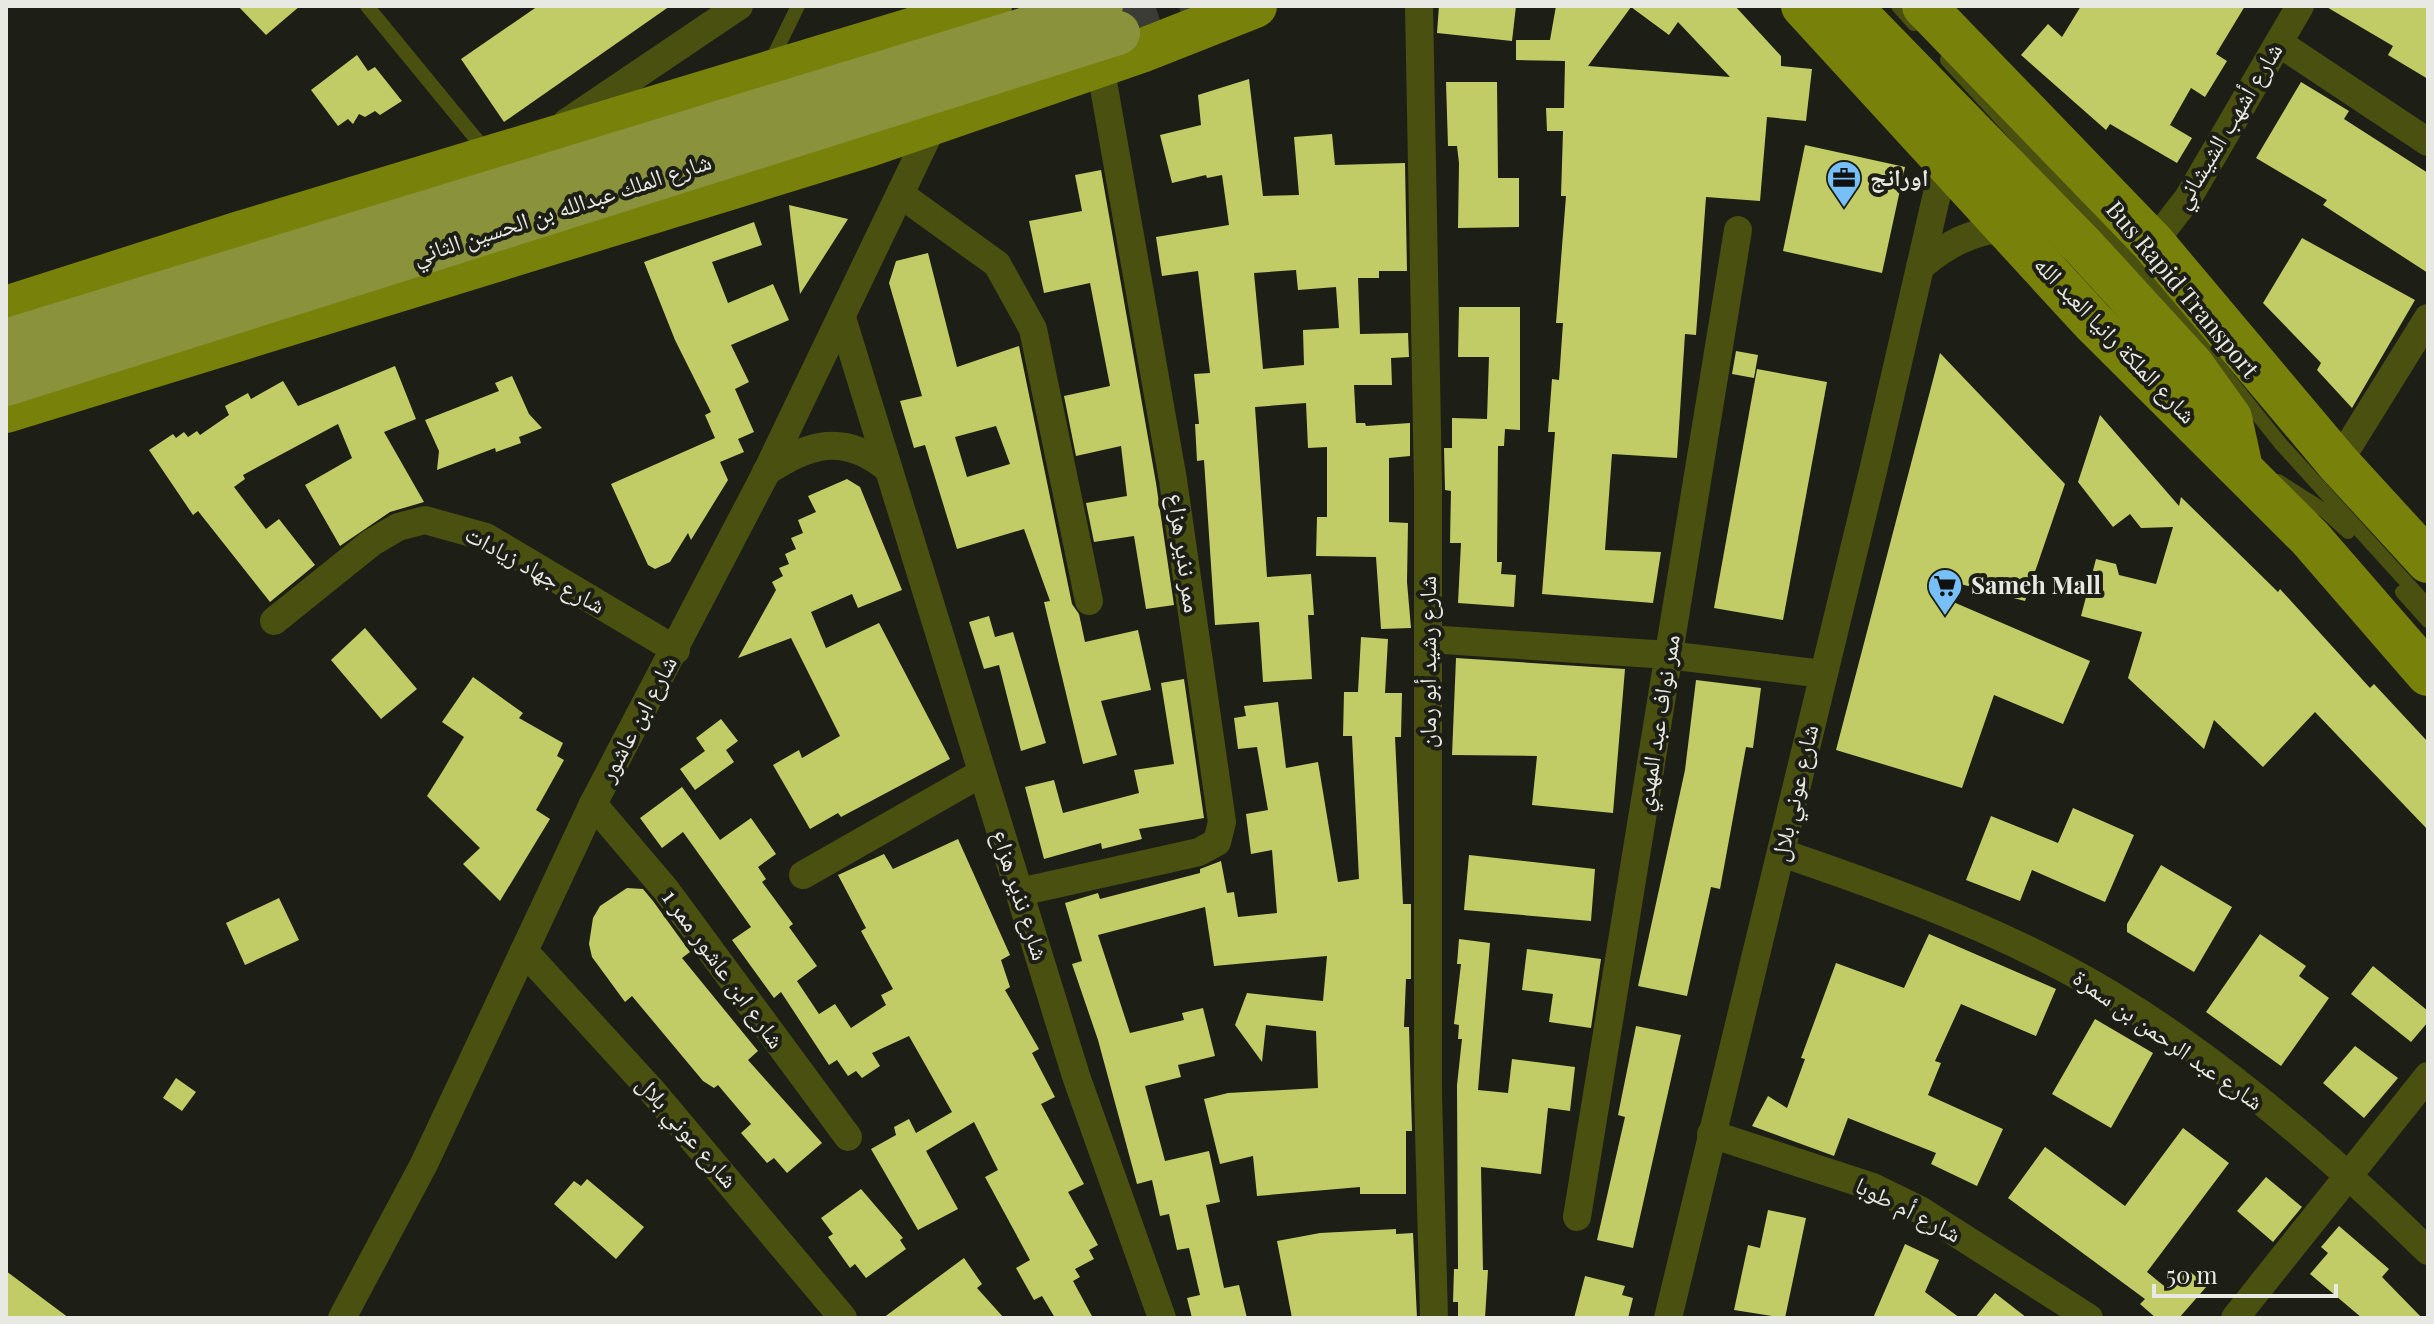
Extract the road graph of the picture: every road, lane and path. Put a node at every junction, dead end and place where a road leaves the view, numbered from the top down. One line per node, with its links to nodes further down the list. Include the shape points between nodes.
1 (367, 6): 17 (lane)
2 (739, 6): 17 (street)
3 (798, 6): 14 (lane)
4 (990, 6): 14 (main road)
5 (1419, 6): 39 (street, شارع رشيد أبو رمان)
6 (1803, 6): 18 (main road, شارع الملكة رانيا العبد الله)
7 (1849, 6): 31 (main road, via 2084,247 2218,397 2238,442)
8 (1898, 6): 11 (lane, Bus Rapid Transport)
9 (2300, 6): 13 (street, شارع أشهب الشيشاني)
10 (1213, 14): 12 (main road)
11 (1929, 31): 22 (main road); 36 (lane, Bus Rapid Transport, via 2157,289 2280,443)
12 (1107, 35): 15 (main road); 27 (highway, شارع الملك عبدالله بن الحسين الثاني); 28 (highway, شارع الملك عبدالله بن الحسين الثاني); 48 (street, ممر نذير هزاع, via 1222,822 1217,842 1199,852)
13 (2279, 43): 16 (street); 22 (street, شارع أشهب الشيشاني, via 2188,198)
14 (766, 73): 17 (main road)
15 (935, 121): 19 (street, شارع ابن عاشور); 29 (main road)
16 (2428, 142)
17 (512, 152): 24 (main road)
18 (1945, 159): 20 (main road, شارع الملكة رانيا العبد الله); 23 (street, شارع عوني بلال)
19 (900, 194): 25 (street, شارع ابن عاشور); 35 (street, via 997,264 1033,329)
20 (2006, 227): 23 (street, via 1952,241); 31 (main road, شارع الملكة رانيا العبد الله, via 2092,321)
21 (1738, 230): 41 (street, ممر نواف عبد المهدي)
22 (2153, 243): 30 (main road)
23 (1920, 267): 42 (street, شارع عوني بلال)
24 (6, 308)
25 (842, 318): 32 (street, شارع نذير هزاع); 33 (street, شارع ابن عاشور)
26 (2428, 318): 30 (street)
27 (6, 341)
28 (6, 384)
29 (6, 411)
30 (2338, 463): 34 (main road)
31 (2241, 465): 38 (lane, via 2325,511); 43 (main road, شارع الملكة رانيا العبد الله)
32 (887, 468): 33 (street, via 870,454 840,445 801,451); 44 (street, شارع نذير هزاع)
33 (766, 473): 40 (street, شارع ابن عاشور)
34 (2428, 561)
35 (1089, 601)
36 (2428, 606)
37 (274, 621): 40 (street, شارع جهاد زيادات, via 371,543 398,527 425,520 486,537)
38 (2428, 621)
39 (1428, 639): 41 (street); 59 (street, شارع رشيد أبو رمان, via 1428,1093)
40 (676, 650): 45 (street, شارع ابن عاشور)
41 (1668, 655): 42 (street); 54 (street, ممر نواف عبد المهدي)
42 (1823, 674): 46 (street, شارع عوني بلال)
43 (2428, 674)
44 (980, 774): 47 (street); 48 (street, شارع نذير هزاع)
45 (593, 804): 49 (street, شارع ابن عاشور); 52 (street, شارع ابن عاشور ممر 1, via 666,890)
46 (1782, 853): 51 (street, شارع عوني بلال); 53 (street, شارع عبد الرحمن بن سمرة, via 1938,910 2060,966 2170,1036)
47 (803, 875)
48 (1020, 892): 58 (street, شارع نذير هزاع, via 1076,1076)
49 (524, 951): 56 (street, شارع ابن عاشور, via 424,1164); 57 (street, شارع عوني بلال, via 653,1092)
50 (2428, 1076): 53 (street)
51 (1711, 1134): 60 (street, شارع عوني بلال); 61 (street, شارع أم طوبا, via 1859,1182 1908,1205)
52 (848, 1137)
53 (2349, 1174): 55 (street, شارع عبد الرحمن بن سمرة); 62 (street)
54 (1577, 1217)
55 (2428, 1251)
56 (342, 1318)
57 (843, 1318)
58 (1162, 1318)
59 (1434, 1318)
60 (1668, 1318)
61 (2089, 1318)
62 (2235, 1318)

